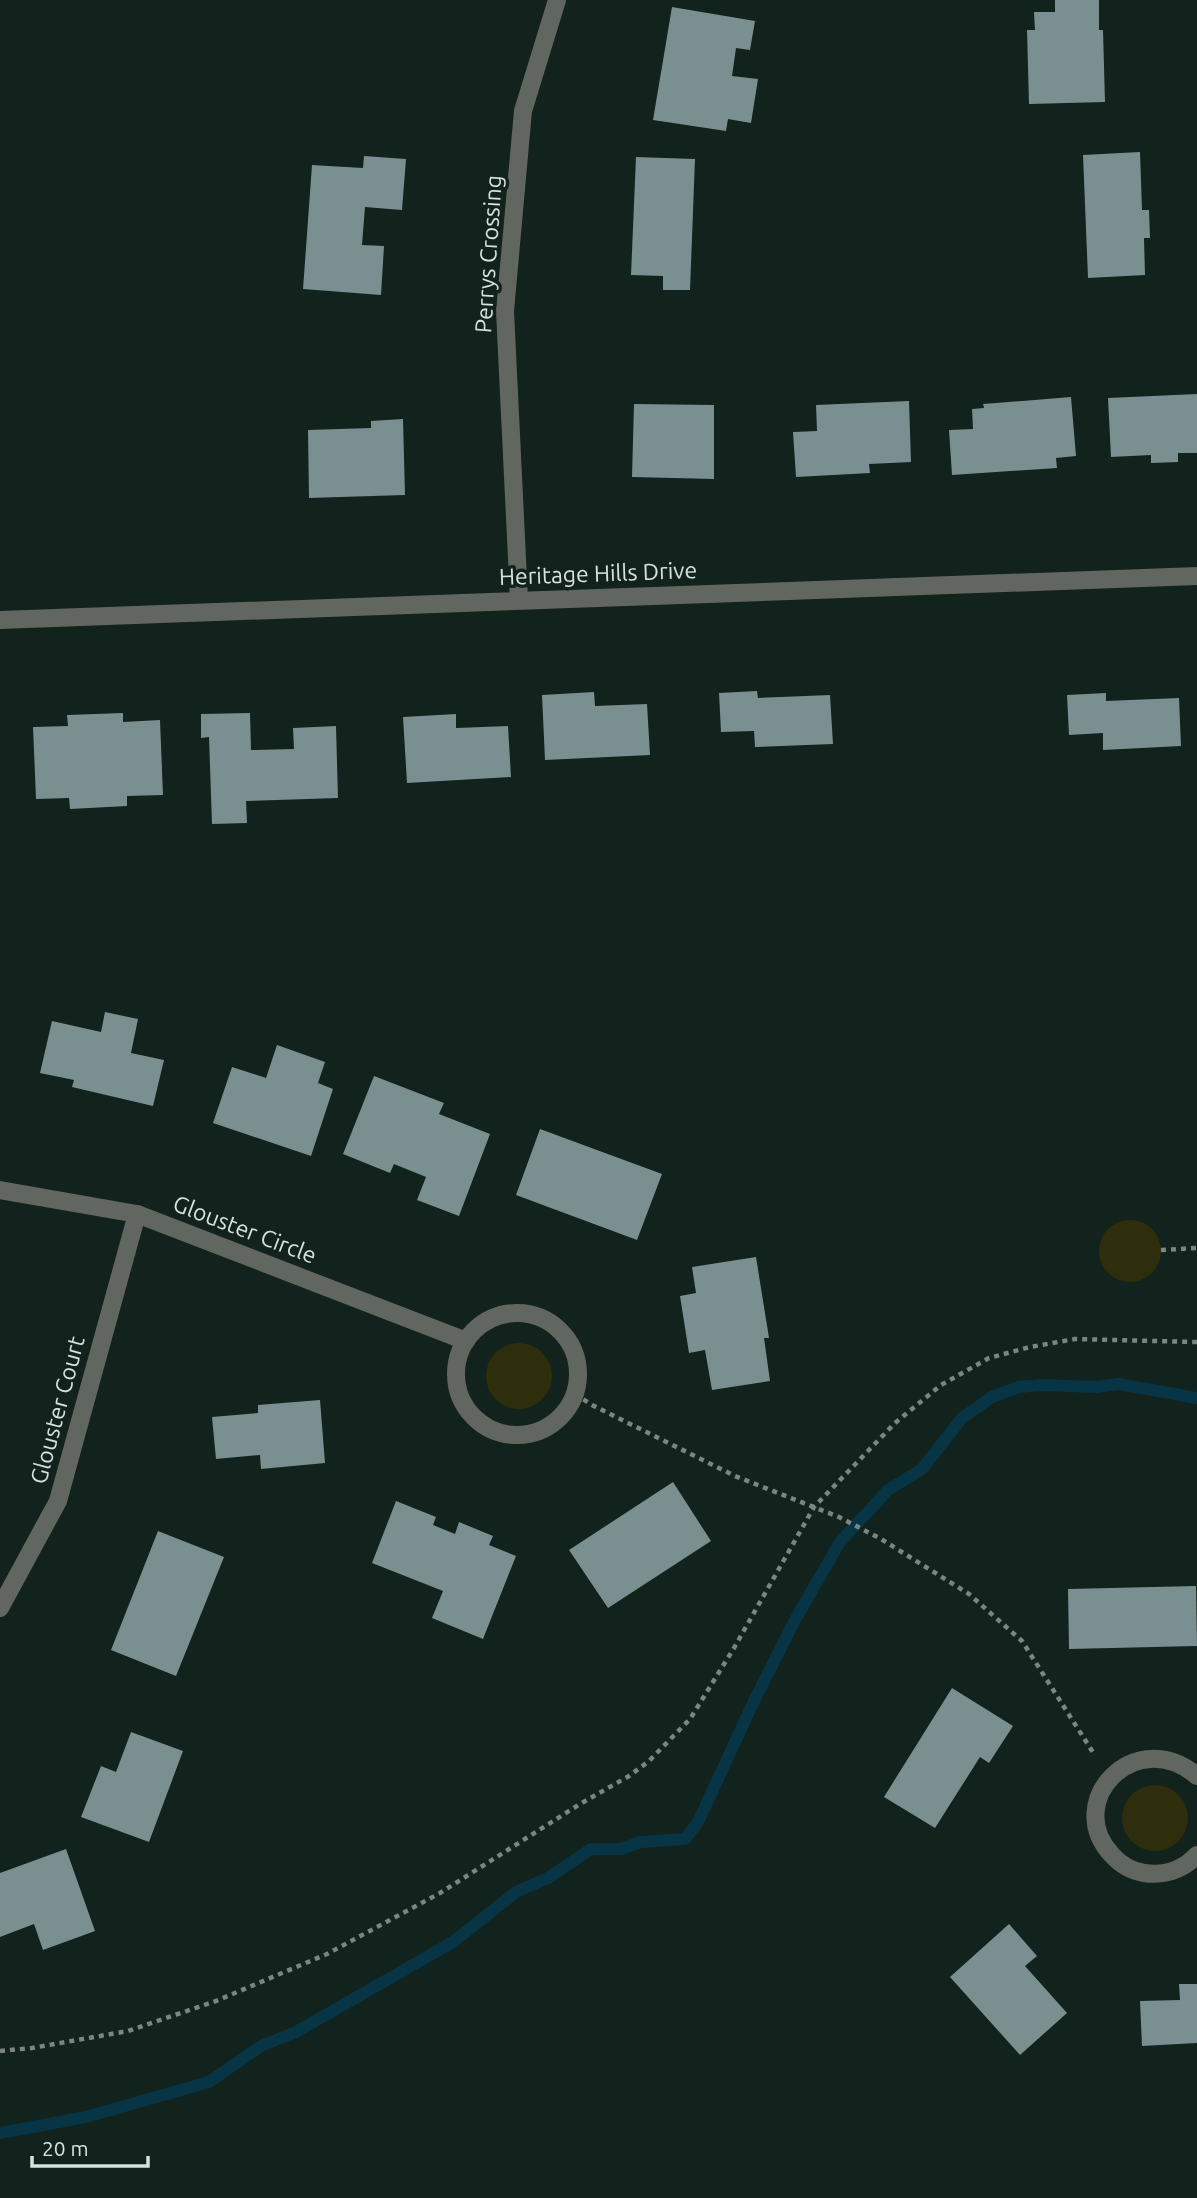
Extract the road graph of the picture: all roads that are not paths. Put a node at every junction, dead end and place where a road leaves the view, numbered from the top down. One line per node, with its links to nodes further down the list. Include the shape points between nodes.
1 (557, 0): 3 (street, Perrys Crossing, via 523,111 505,311)
2 (1197, 576): 3 (street, Heritage Hills Drive)
3 (519, 600): 4 (street, Heritage Hills Drive)
4 (0, 620)
5 (0, 1190): 6 (street, Glouster Circle)
6 (137, 1214): 7 (street, Glouster Circle); 8 (street, Glouster Court, via 58,1501)
7 (466, 1341): 7 (street, via 456,1365 456,1386 477,1421 515,1436 552,1425 566,1411 575,1394 575,1356 552,1325 514,1313 475,1329)
8 (0, 1608)
9 (1197, 1776): 10 (street, via 1162,1758 1142,1759 1110,1778 1096,1813 1106,1849 1119,1863 1136,1871 1155,1875 1174,1871)
10 (1197, 1855)

